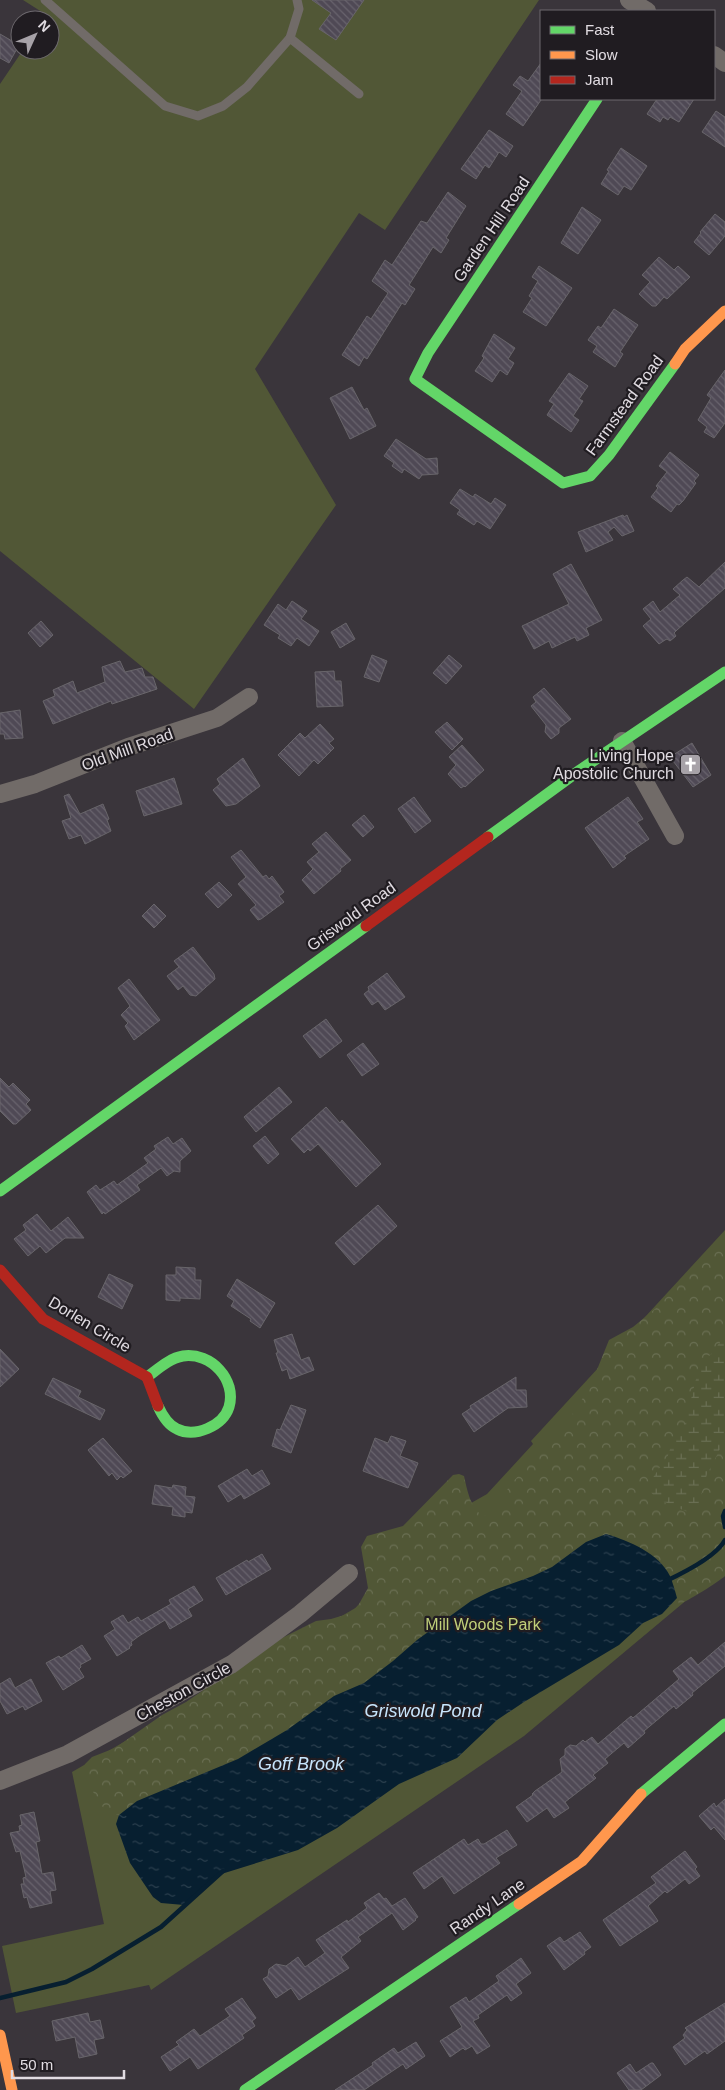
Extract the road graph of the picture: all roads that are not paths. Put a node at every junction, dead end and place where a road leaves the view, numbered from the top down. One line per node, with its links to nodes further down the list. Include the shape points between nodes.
1 (45, 0): 5 (lane, via 165,106 198,116 222,106 247,87)
2 (297, 0): 5 (lane, via 298,9)
3 (629, 0): 4 (street)
4 (644, 10)
5 (290, 38): 6 (lane)
6 (359, 94)
7 (596, 100): 9 (street, Garden Hill Road, via 428,353)
8 (725, 312): 9 (street, Farmstead Road, via 685,349 609,455 590,476 563,483)
9 (415, 379)
10 (725, 672): 12 (street, Griswold Road)
11 (249, 697): 13 (street, Old Mill Road, via 217,718)
12 (622, 741): 14 (street); 15 (street, Griswold Road)
13 (0, 794)
14 (675, 836)
15 (3, 1186)
16 (0, 1270): 17 (street, Dorlen Circle, via 43,1318)
17 (147, 1377): 17 (street, via 182,1356 200,1356 212,1362 225,1376 230,1390 228,1407 219,1422 203,1431 188,1432 172,1427 161,1415)
18 (349, 1574): 20 (street, Cheston Circle, via 232,1664 68,1754)
19 (725, 1724): 23 (street, Randy Lane, via 644,1791 582,1861)
20 (0, 1781)
21 (0, 2039): 22 (street)
22 (12, 2090)
23 (245, 2090)

